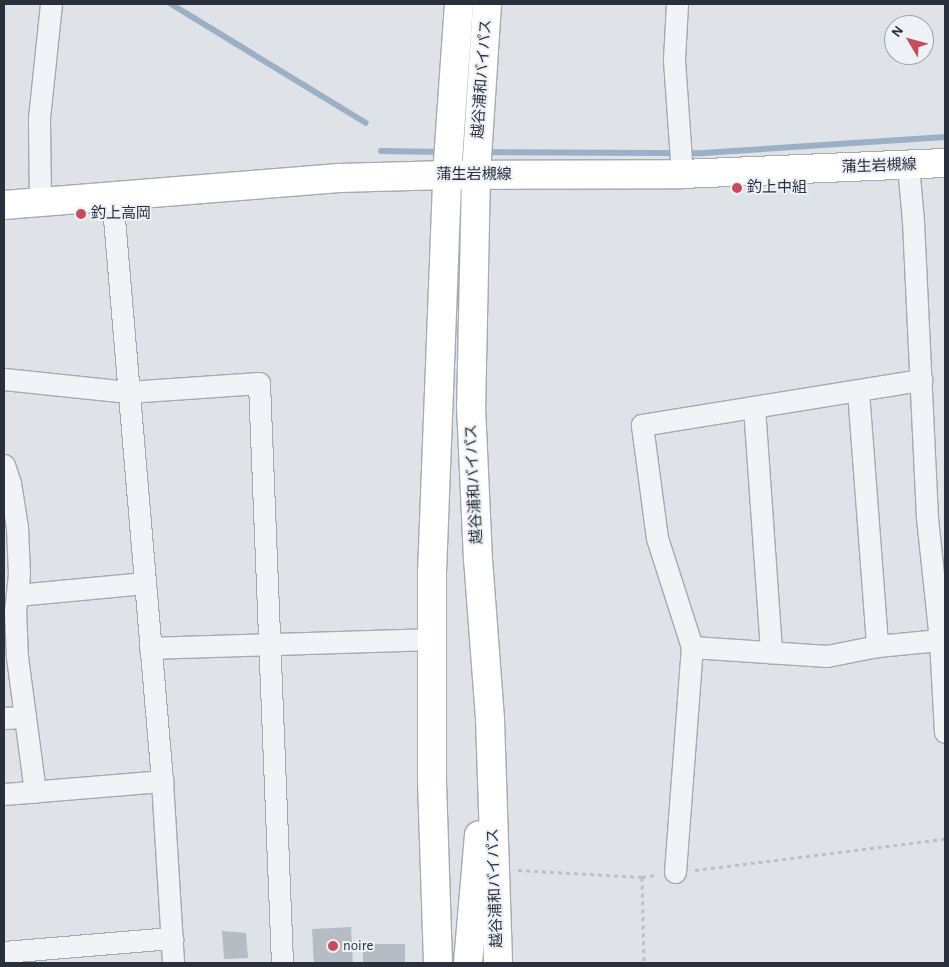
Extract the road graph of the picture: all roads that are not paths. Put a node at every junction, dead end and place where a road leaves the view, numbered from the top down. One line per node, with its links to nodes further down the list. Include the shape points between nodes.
1 (51, 4): 11 (street, via 39,118)
2 (459, 4): 8 (main road, 越谷浦和バイパス)
3 (487, 4): 9 (main road, 越谷浦和バイパス)
4 (677, 4): 7 (street, via 674,60)
5 (945, 163): 6 (main road, 蒲生岩槻線)
6 (908, 165): 7 (main road, 蒲生岩槻線); 14 (street)
7 (682, 174): 9 (main road, 蒲生岩槻線)
8 (447, 175): 9 (main road, 蒲生岩槻線); 10 (main road, 蒲生岩槻線, via 339,178); 21 (main road, 越谷浦和バイパス)
9 (476, 175): 30 (main road, 越谷浦和バイパス, via 471,406)
10 (112, 195): 11 (main road, 蒲生岩槻線); 16 (street)
11 (40, 202): 12 (main road, 蒲生岩槻線)
12 (4, 205)
13 (4, 379): 16 (street)
14 (921, 380): 15 (street); 22 (street, via 927,518)
15 (858, 390): 17 (street); 24 (street)
16 (128, 392): 19 (street); 23 (street, via 259,383)
17 (754, 407): 25 (street, via 642,425 657,538); 27 (street)
18 (4, 464): 20 (street, via 17,526)
19 (144, 583): 20 (street); 26 (street)
20 (17, 595): 28 (street, via 17,657)
21 (432, 639): 23 (street); 40 (main road, 越谷浦和バイパス, via 432,782)
22 (942, 639): 24 (street); 31 (street)
23 (271, 645): 26 (street); 39 (street)
24 (877, 646): 27 (street, via 827,656)
25 (692, 647): 27 (street); 35 (street)
26 (150, 648): 32 (street)
27 (771, 652)
28 (25, 717): 29 (street); 33 (street)
29 (4, 718)
30 (490, 719): 41 (main road); 42 (main road, 越谷浦和バイパス)
31 (945, 732)
32 (162, 781): 33 (street); 36 (street)
33 (35, 792): 34 (street)
34 (4, 794)
35 (675, 872)
36 (172, 938): 37 (street); 38 (street)
37 (4, 952)
38 (173, 963)
39 (282, 963)
40 (438, 963)
41 (468, 963)
42 (498, 963)

